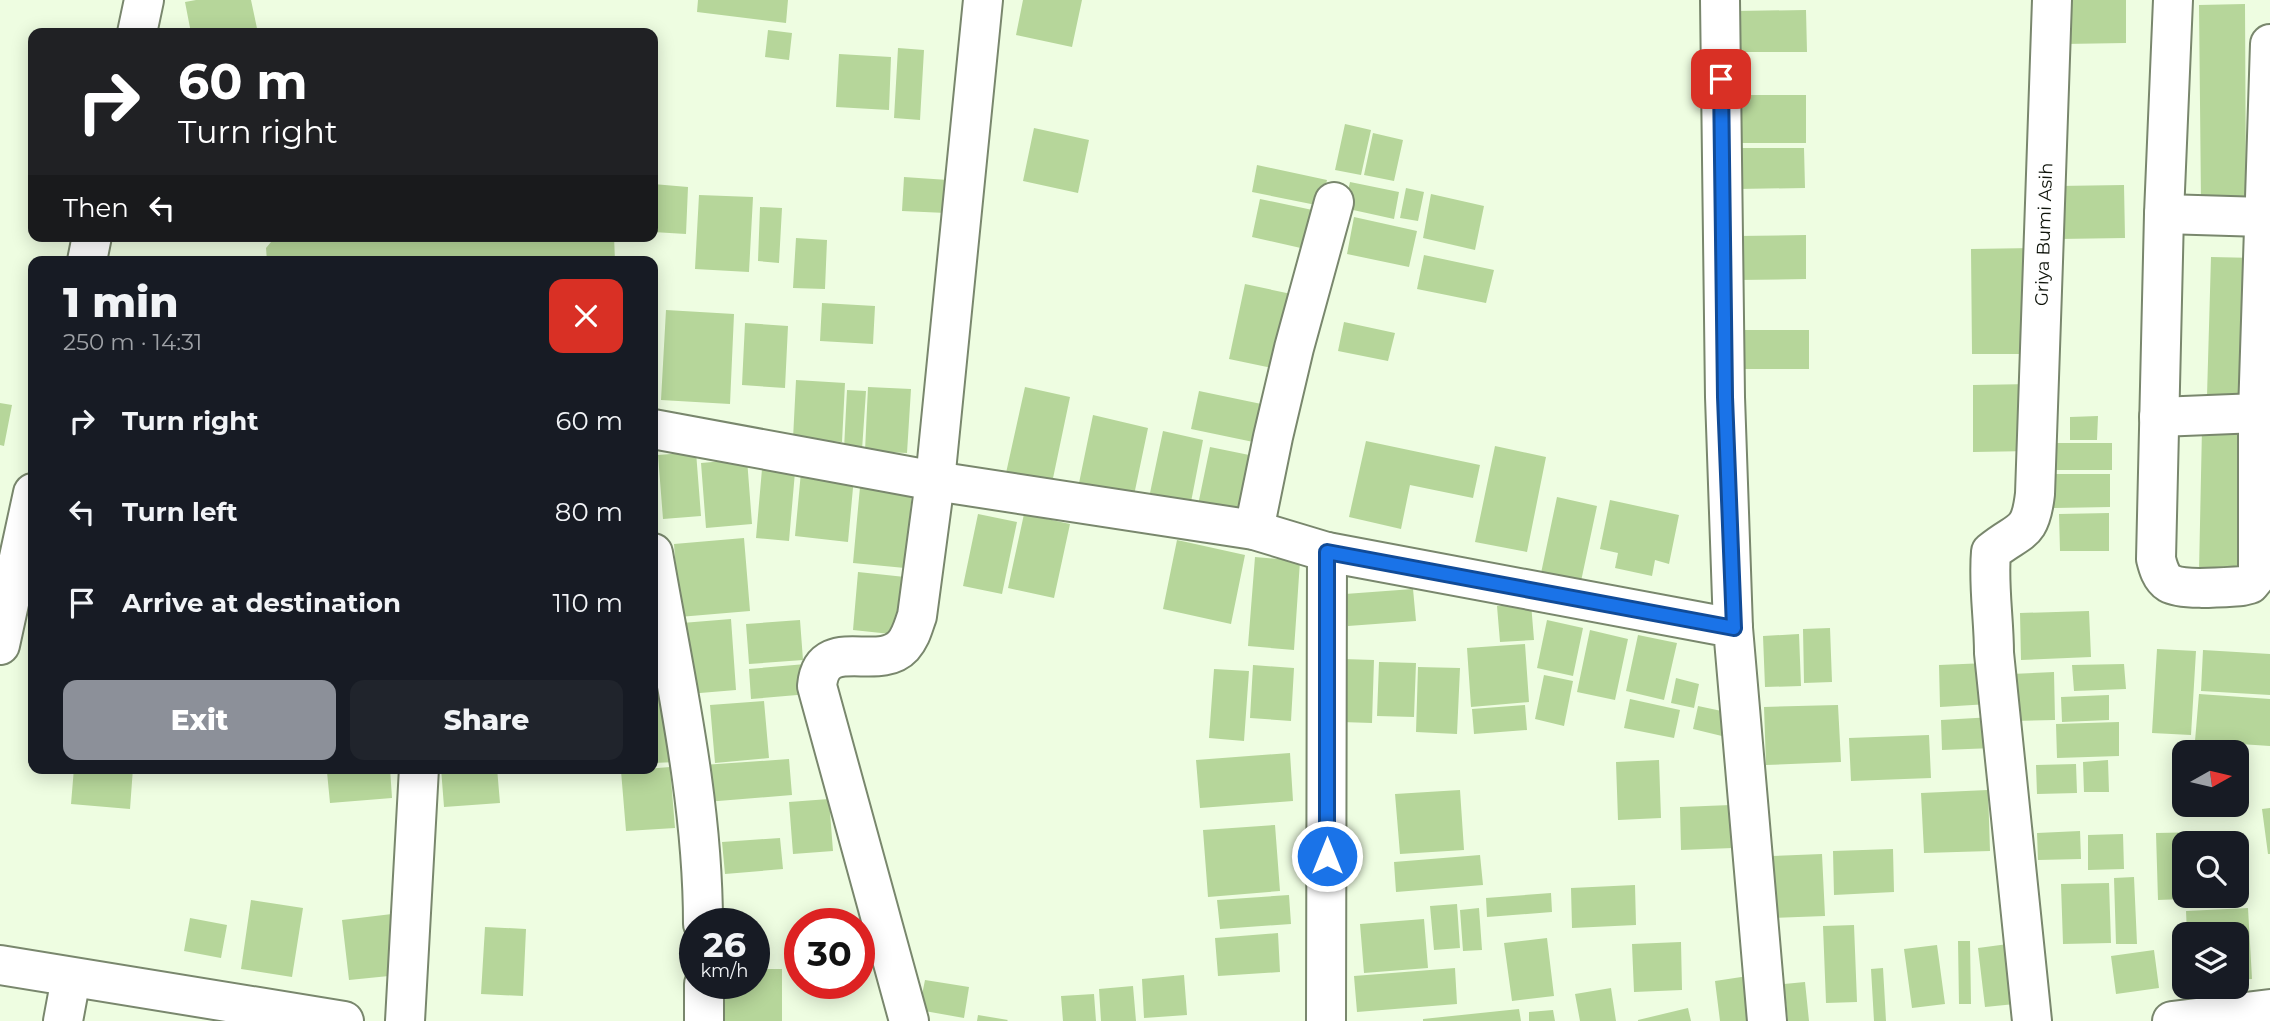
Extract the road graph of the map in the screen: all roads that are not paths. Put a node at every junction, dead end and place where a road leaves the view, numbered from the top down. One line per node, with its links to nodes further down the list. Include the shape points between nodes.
1 (145, 0): 6 (street)
2 (982, 0): 14 (street)
3 (1720, 0): 19 (street, via 1725,397)
4 (2052, 0): 35 (street, Griya Bumi Asih, via 2032,518 2019,534 1991,552 1989,572)
5 (2172, 0): 9 (street)
6 (138, 28)
7 (2270, 44): 10 (street)
8 (1334, 202): 16 (street, via 1294,348)
9 (2164, 214): 10 (street); 12 (street)
10 (2263, 217): 11 (street)
11 (2258, 413): 12 (street); 12 (street, via 2258,574 2242,586 2184,586 2169,583 2160,573 2156,559)
12 (2159, 417)
13 (658, 430): 14 (street)
14 (934, 481): 16 (street); 32 (street, via 911,635 901,648 888,654 827,662 819,671 817,686)
15 (28, 516): 20 (street)
16 (1254, 530): 17 (street)
17 (1327, 552): 19 (street); 33 (street)
18 (658, 583): 22 (street, via 699,833)
19 (1734, 628): 34 (street)
20 (0, 645)
21 (419, 774): 30 (street)
22 (703, 908)
23 (0, 965): 24 (street)
24 (71, 978): 27 (street); 28 (street)
25 (704, 999): 31 (street)
26 (2270, 1009): 36 (street)
27 (290, 1017): 29 (street)
28 (63, 1021)
29 (344, 1021)
30 (405, 1021)
31 (704, 1021)
32 (909, 1021)
33 (1326, 1021)
34 (1767, 1021)
35 (2032, 1021)
36 (2172, 1021)

